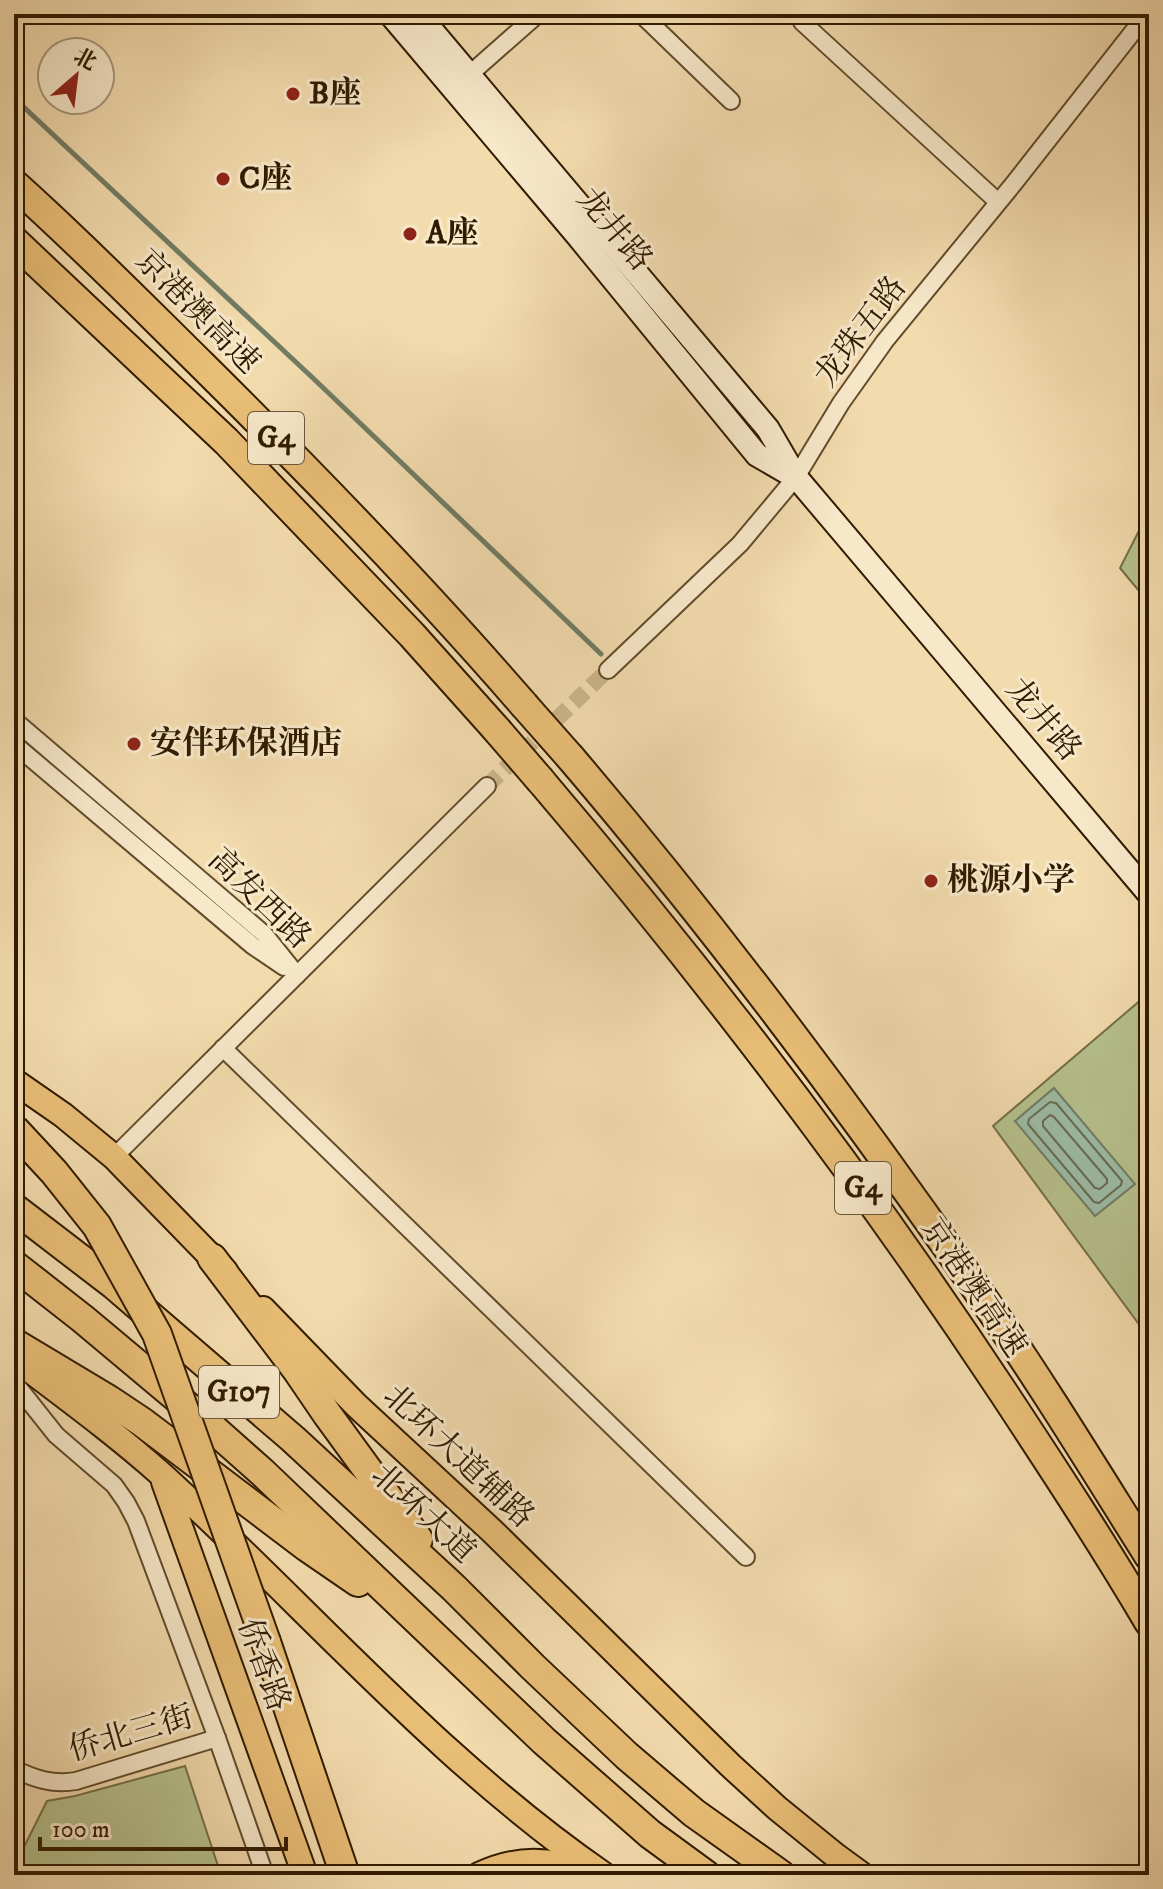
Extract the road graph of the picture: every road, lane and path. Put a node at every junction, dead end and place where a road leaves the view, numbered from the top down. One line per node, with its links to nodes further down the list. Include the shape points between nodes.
1 (390, 14): 12 (street, 龙井路, via 757,455)
2 (418, 14): 7 (street, 龙井路)
3 (538, 14): 7 (street)
4 (641, 14): 8 (street)
5 (800, 14): 10 (street, via 802,22)
6 (1138, 17): 10 (street, 龙珠五路)
7 (470, 74): 12 (street, 龙井路, via 768,429)
8 (731, 101)
9 (14, 184): 30 (highway, 京港澳高速 / G4, bridge, via 277,439 464,635 570,757 741,968 894,1173 979,1293)
10 (998, 202): 12 (street, 龙珠五路, via 885,341)
11 (14, 241): 33 (highway, 京港澳高速 / G4, bridge, via 226,441 412,635 700,973 876,1206 1049,1461)
12 (796, 477): 13 (street, 龙珠五路, via 740,544); 17 (street, 龙井路)
13 (608, 670)
14 (14, 720): 18 (street, 高发西路, via 264,934)
15 (14, 744): 18 (street, 高发西路, via 253,946)
16 (487, 786): 18 (street)
17 (1149, 894)
18 (297, 975): 19 (street)
19 (223, 1048): 22 (street); 31 (street)
20 (14, 1081): 22 (main road, 北环大道辅路)
21 (14, 1129): 39 (highway, bridge, via 97,1226 157,1334)
22 (114, 1157): 24 (main road, 北环大道辅路)
23 (14, 1208): 32 (highway, 北环大道 / G107, via 172,1334)
24 (212, 1258): 32 (highway); 45 (main road, 北环大道辅路, via 356,1405 730,1765)
25 (14, 1265): 34 (highway, G107, via 211,1426)
26 (14, 1343): 34 (highway, via 142,1422)
27 (14, 1358): 29 (main road)
28 (14, 1382): 35 (street, via 47,1425 126,1502)
29 (162, 1476): 38 (main road, 侨香路); 42 (main road, via 496,1793)
30 (1149, 1556)
31 (746, 1557)
32 (454, 1588): 44 (highway, 北环大道 / G107, via 627,1756 694,1813)
33 (1149, 1622)
34 (434, 1637): 43 (highway, G107, via 650,1834)
35 (217, 1738): 36 (street, 侨北三街, via 63,1783); 37 (street)
36 (14, 1769)
37 (265, 1875)
38 (305, 1875)
39 (345, 1875)
40 (479, 1875): 41 (main road, via 538,1861)
41 (590, 1875)
42 (604, 1875)
43 (706, 1875)
44 (781, 1875)
45 (862, 1875)

